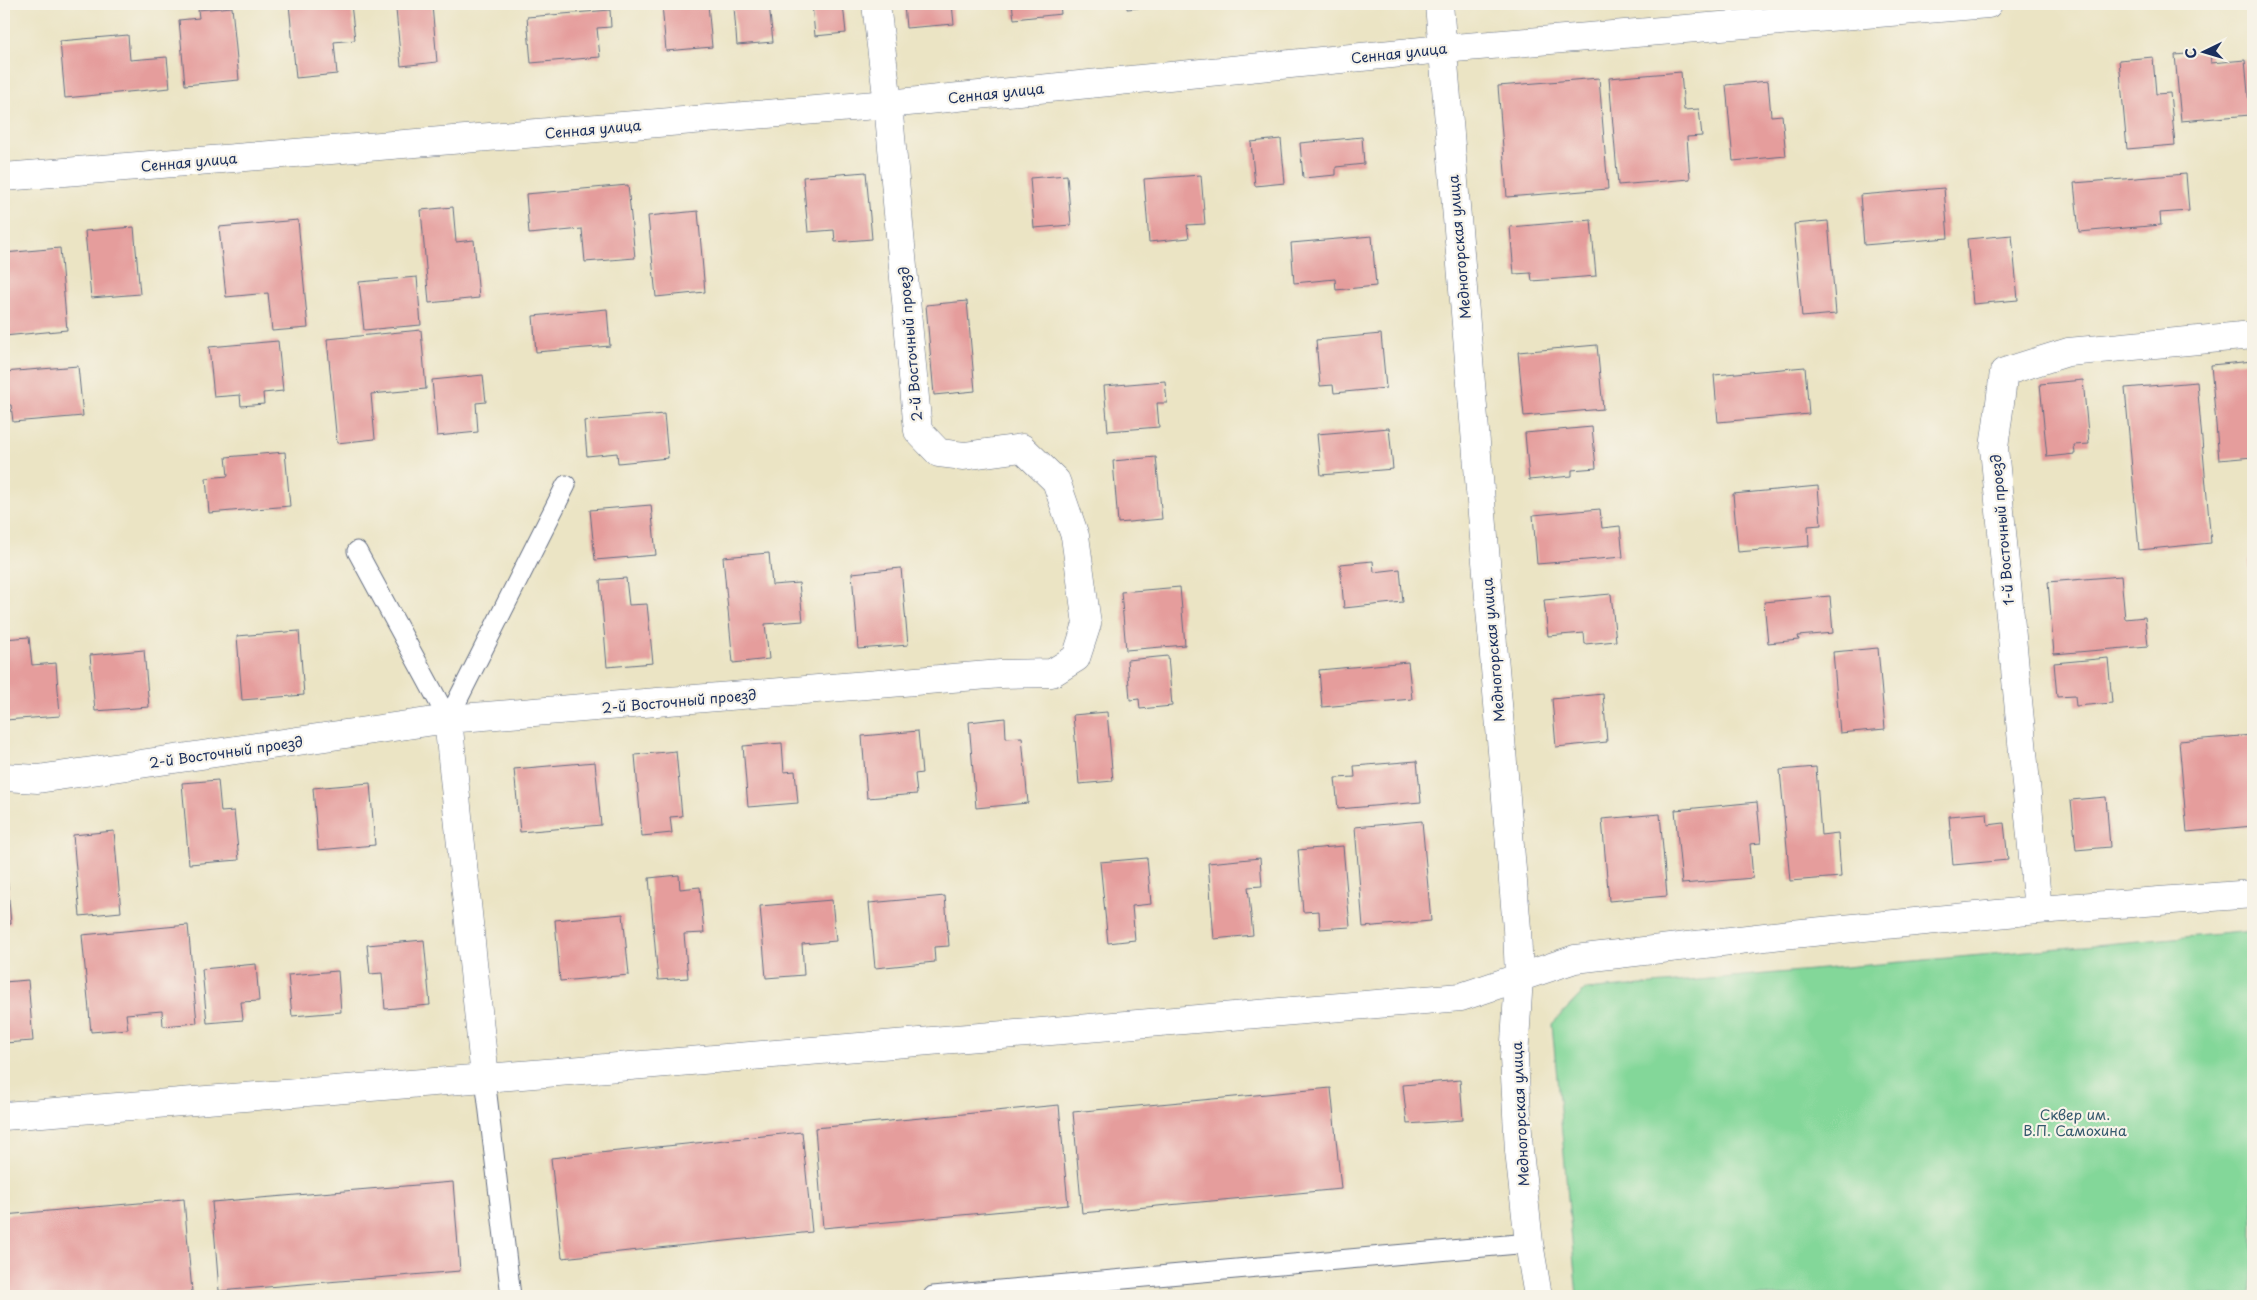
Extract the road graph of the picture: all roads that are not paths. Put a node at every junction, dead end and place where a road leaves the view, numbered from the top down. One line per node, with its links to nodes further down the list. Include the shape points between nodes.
1 (876, 4): 5 (street)
2 (1439, 4): 4 (street, Медногорская улица)
3 (1988, 4): 4 (street, Сенная улица)
4 (1442, 49): 5 (street, Сенная улица); 14 (street, Медногорская улица, via 1517,928)
5 (888, 104): 6 (street, Сенная улица); 10 (street, 2-й Восточный проезд, via 918,431 940,453 964,456 1022,448 1056,481 1075,536 1086,624 1076,658 1052,674 1001,674)
6 (4, 178)
7 (2253, 335): 13 (street, 1-й Восточный проезд, via 2068,352 2004,372 1994,448)
8 (566, 485): 10 (lane)
9 (357, 552): 10 (lane)
10 (448, 719): 11 (street, 2-й Восточный проезд, via 38,779); 15 (street)
11 (4, 777)
12 (2253, 894): 13 (street)
13 (2038, 910): 14 (street, via 1782,934 1575,959)
14 (1518, 977): 15 (street, via 1461,997); 17 (street, Медногорская улица, via 1515,1067 1519,1151)
15 (485, 1078): 16 (street); 18 (lane)
16 (4, 1116)
17 (1529, 1244): 19 (lane); 20 (street, Медногорская улица)
18 (512, 1296)
19 (933, 1296)
20 (1538, 1296)

